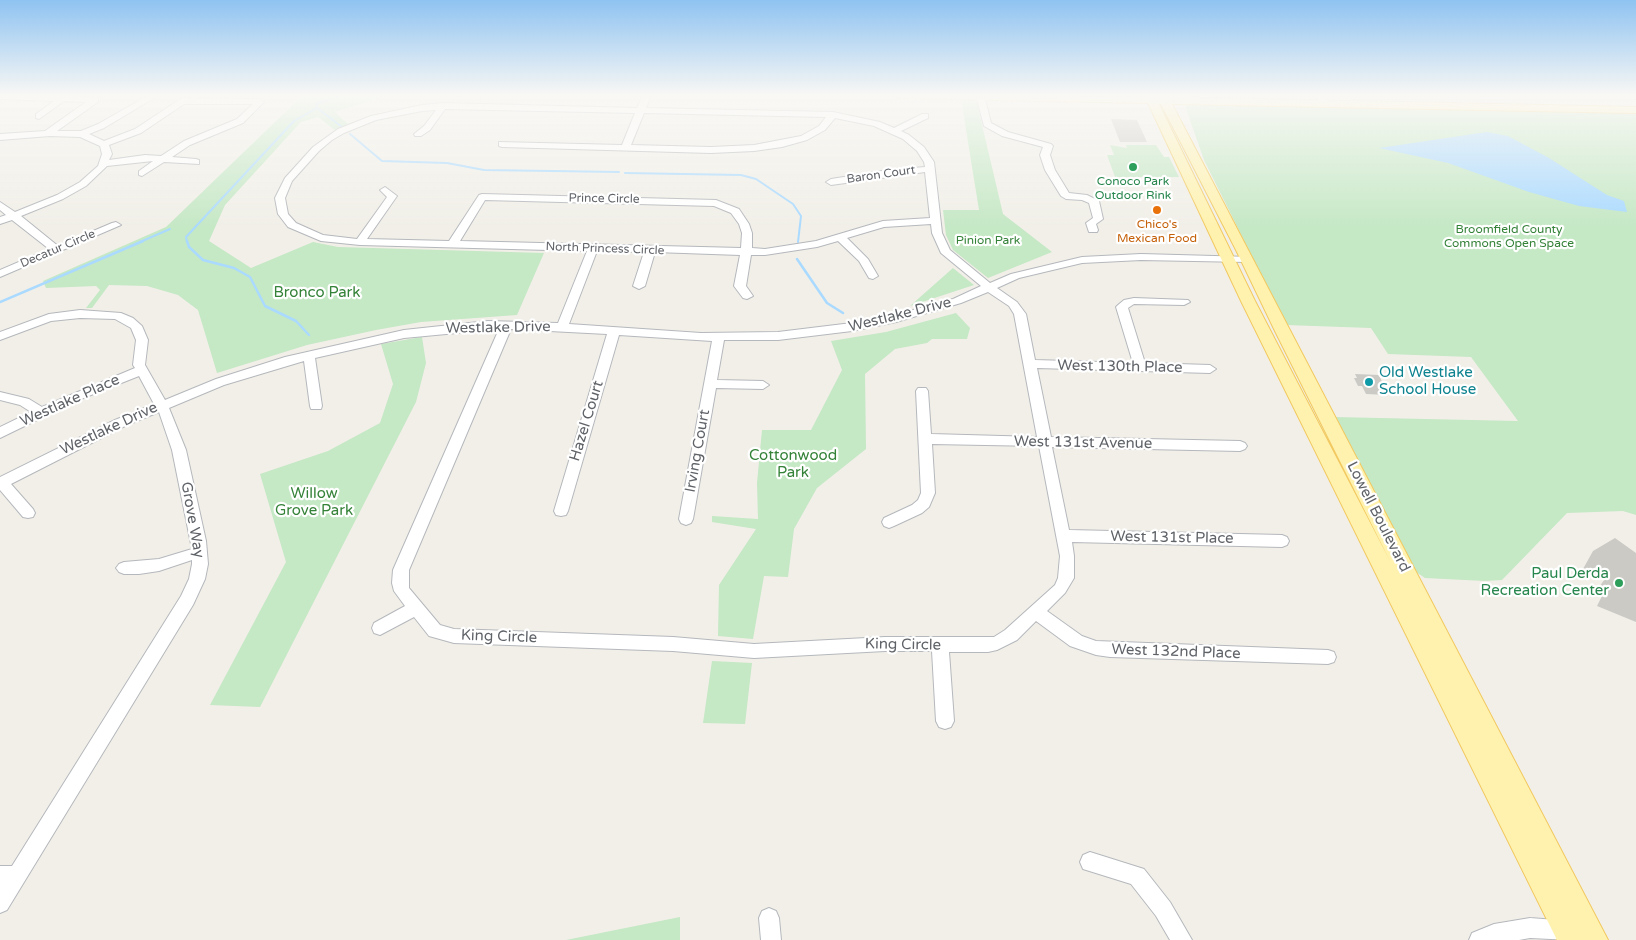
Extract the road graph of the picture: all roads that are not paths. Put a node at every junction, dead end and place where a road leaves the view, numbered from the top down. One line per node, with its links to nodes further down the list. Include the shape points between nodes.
1 (96, 139): 11 (street)
2 (116, 139): 11 (street)
3 (197, 139): 14 (street)
4 (328, 139): 26 (street, via 282,190 280,206)
5 (629, 139): 13 (street)
6 (800, 139): 13 (street, via 733,150)
7 (909, 139): 17 (street, via 921,149)
8 (1022, 139): 29 (street, via 1048,146 1045,155 1050,170 1066,196 1094,201 1098,219)
9 (1174, 139): 21 (main road, Lowell Boulevard)
10 (1180, 139): 30 (main road, Lowell Boulevard)
11 (104, 144): 15 (street)
12 (502, 144): 13 (street)
13 (625, 148)
14 (164, 159): 15 (street); 16 (street); 18 (street)
15 (105, 162): 23 (street, via 92,178 73,190)
16 (196, 162)
17 (930, 169): 19 (street, Baron Court); 25 (street, King Circle)
18 (142, 173)
19 (831, 182)
20 (385, 190): 32 (street, via 392,196)
21 (1202, 203): 30 (main road, via 1213,207); 38 (main road, Lowell Boulevard)
22 (0, 205): 23 (street)
23 (14, 216): 24 (street); 35 (street)
24 (0, 221)
25 (936, 221): 31 (street, North Princess Circle, via 883,224); 42 (street, King Circle, via 941,244 950,257)
26 (289, 222): 28 (street); 32 (street, North Princess Circle, via 321,238)
27 (116, 225): 35 (street, Decatur Circle)
28 (276, 226)
29 (1092, 226)
30 (1233, 231): 38 (main road, Lowell Boulevard)
31 (840, 236): 37 (street, North Princess Circle, via 795,249); 40 (street, via 863,259)
32 (360, 242): 33 (street, North Princess Circle)
33 (452, 245): 34 (street, North Princess Circle); 37 (street, Prince Circle, via 482,197 697,201 723,205 735,211 747,233)
34 (593, 249): 36 (street, North Princess Circle); 46 (street)
35 (57, 250): 39 (street, Decatur Circle)
36 (650, 250): 37 (street, North Princess Circle); 41 (street)
37 (745, 252): 43 (street, via 740,286)
38 (1236, 254): 42 (street, Westlake Drive, via 1098,259 1015,276); 69 (main road, Lowell Boulevard, via 1248,301); 76 (main road, Lowell Boulevard, via 1282,331)
39 (0, 274)
40 (873, 276)
41 (639, 286)
42 (990, 288): 49 (street, Westlake Drive, via 922,312 852,327 778,336); 51 (street, King Circle, via 1017,309)
43 (747, 296)
44 (1184, 302): 52 (street, via 1134,301 1122,307)
45 (507, 326): 46 (street, Westlake Drive); 50 (street, Westlake Drive, via 427,330); 77 (street, King Circle, via 401,570 402,592)
46 (562, 327): 47 (street, Westlake Drive)
47 (614, 331): 49 (street, Westlake Drive); 67 (street, Hazel Court)
48 (0, 336): 54 (street, Grove Way, via 29,324 63,316 96,313 117,316 136,326 140,333)
49 (719, 337): 55 (street, Irving Court)
50 (309, 355): 59 (street, Westlake Drive, via 242,374); 60 (street)
51 (1030, 364): 52 (street, West 130th Place); 64 (street, King Circle)
52 (1140, 367): 53 (street, West 130th Place)
53 (1210, 369)
54 (141, 370): 59 (street, Grove Way); 61 (street, Westlake Place, via 100,385)
55 (710, 384): 56 (street); 70 (street, Irving Court)
56 (763, 385)
57 (922, 391): 63 (street)
58 (0, 396): 61 (street, via 24,402)
59 (160, 405): 66 (street, Westlake Drive); 74 (street, Grove Way, via 178,450)
60 (316, 406)
61 (42, 413): 62 (street, Westlake Place)
62 (0, 433)
63 (925, 439): 64 (street, West 131st Avenue); 71 (street, via 926,499 917,509)
64 (1045, 442): 65 (street, West 131st Avenue); 72 (street, King Circle)
65 (1240, 446)
66 (1, 482): 68 (street)
67 (561, 511)
68 (28, 513)
69 (1357, 514): 76 (main road, via 1373,535 1394,575 1399,580); 87 (main road, Lowell Boulevard)
70 (686, 519)
71 (888, 522)
72 (1063, 536): 73 (street, West 131st Place); 78 (street, King Circle, via 1067,556 1066,578 1060,589)
73 (1282, 541)
74 (200, 552): 75 (street, via 159,565); 84 (street, Grove Way, via 197,579 187,600)
75 (124, 568)
76 (1412, 583): 87 (main road, Lowell Boulevard)
77 (416, 608): 79 (street); 80 (street, King Circle, via 435,631 454,636 654,643 754,651 884,644)
78 (1036, 612): 80 (street, King Circle, via 997,643); 81 (street, West 132nd Place, via 1068,635 1096,648)
79 (380, 628)
80 (940, 645): 82 (street)
81 (1328, 657)
82 (945, 721)
83 (1090, 862): 89 (street, via 1137,876 1166,911)
84 (8, 876): 85 (street, Grove Way)
85 (0, 903)
86 (770, 918): 88 (street)
87 (1581, 936): 90 (street, via 1520,929)
88 (771, 940)
89 (1182, 940)
90 (1479, 940)

